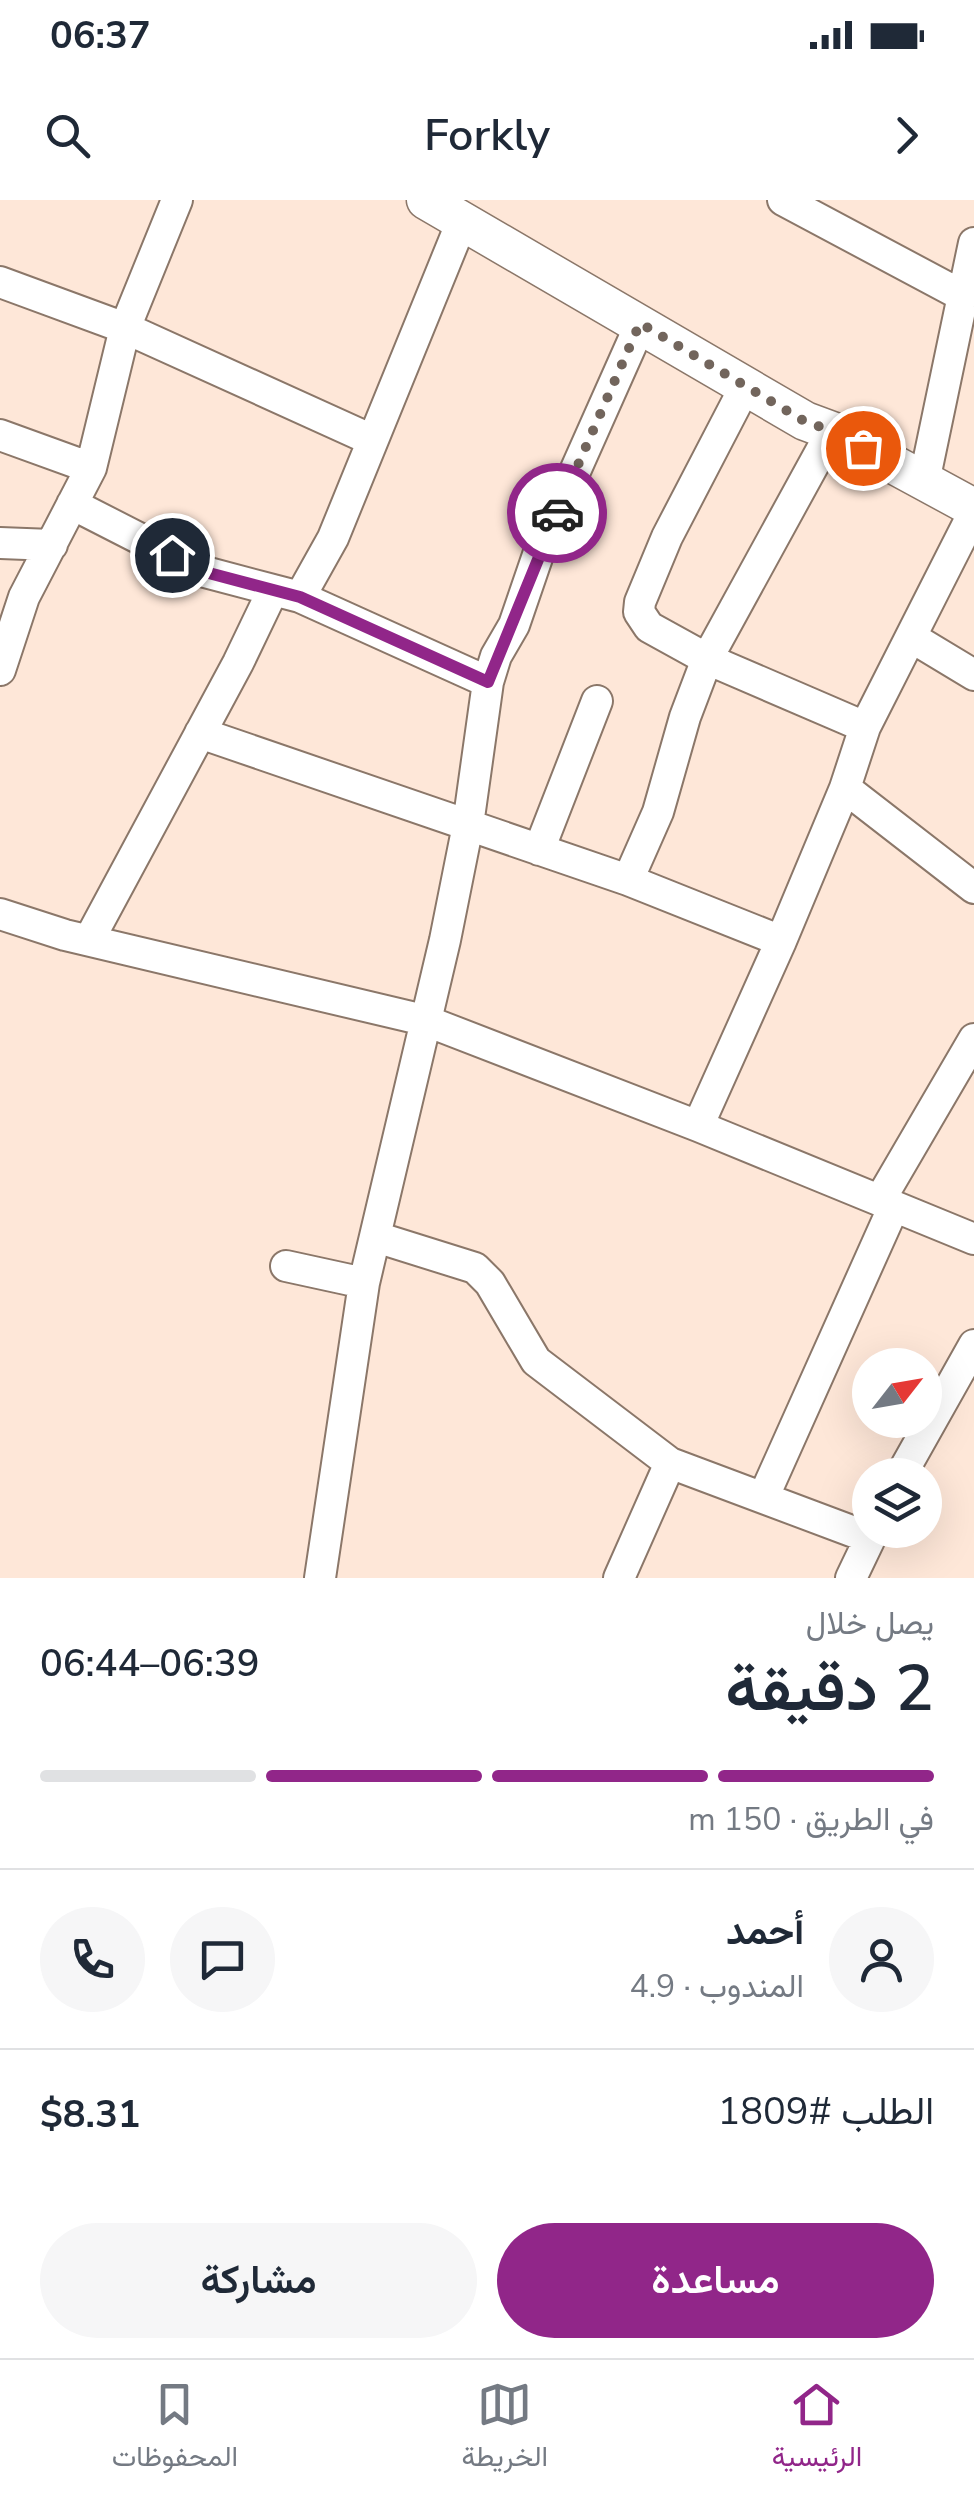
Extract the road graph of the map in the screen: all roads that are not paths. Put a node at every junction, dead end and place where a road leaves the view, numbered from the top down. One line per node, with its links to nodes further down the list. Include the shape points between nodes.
1 (177, 200): 9 (street)
2 (426, 200): 4 (main road)
3 (782, 200): 7 (street)
4 (463, 219): 8 (main road); 13 (street)
5 (974, 243): 7 (street)
6 (0, 282): 9 (street)
7 (963, 296): 15 (street)
8 (640, 323): 10 (main road); 25 (street)
9 (126, 328): 13 (street); 14 (street)
10 (745, 387): 11 (main road); 22 (street, via 640,602 649,627)
11 (832, 431): 15 (main road); 22 (street)
12 (0, 436): 14 (street)
13 (372, 440): 20 (street, via 333,538)
14 (91, 468): 16 (street)
15 (924, 482): 17 (main road)
16 (72, 504): 19 (street); 20 (street, via 205,572)
17 (974, 510): 21 (street)
18 (0, 543): 19 (street)
19 (52, 545): 23 (street, via 24,597)
20 (287, 593): 25 (street); 28 (street)
21 (911, 637): 24 (street); 27 (street)
22 (707, 658): 27 (street); 32 (street, via 658,812)
23 (0, 670)
24 (974, 674)
25 (488, 682): 30 (street)
26 (597, 701): 31 (street)
27 (864, 727): 29 (street)
28 (200, 733): 30 (street); 35 (street)
29 (844, 788): 33 (street); 36 (street)
30 (468, 825): 31 (street); 37 (street)
31 (539, 850): 32 (street)
32 (628, 880): 36 (street)
33 (974, 888)
34 (0, 914): 35 (street)
35 (90, 940): 37 (street)
36 (781, 941): 39 (street)
37 (424, 1020): 39 (street); 41 (street)
38 (974, 1038): 40 (street)
39 (698, 1126): 40 (street)
40 (887, 1203): 42 (street); 48 (street)
41 (376, 1237): 44 (street); 47 (street, via 474,1268 490,1282 536,1360)
42 (974, 1240)
43 (286, 1266): 44 (street)
44 (364, 1283): 51 (street)
45 (974, 1345): 46 (street)
46 (911, 1458)
47 (670, 1463): 48 (street); 52 (street)
48 (764, 1496): 49 (street)
49 (852, 1527)
50 (865, 1548): 53 (street)
51 (320, 1578)
52 (620, 1578)
53 (851, 1578)

